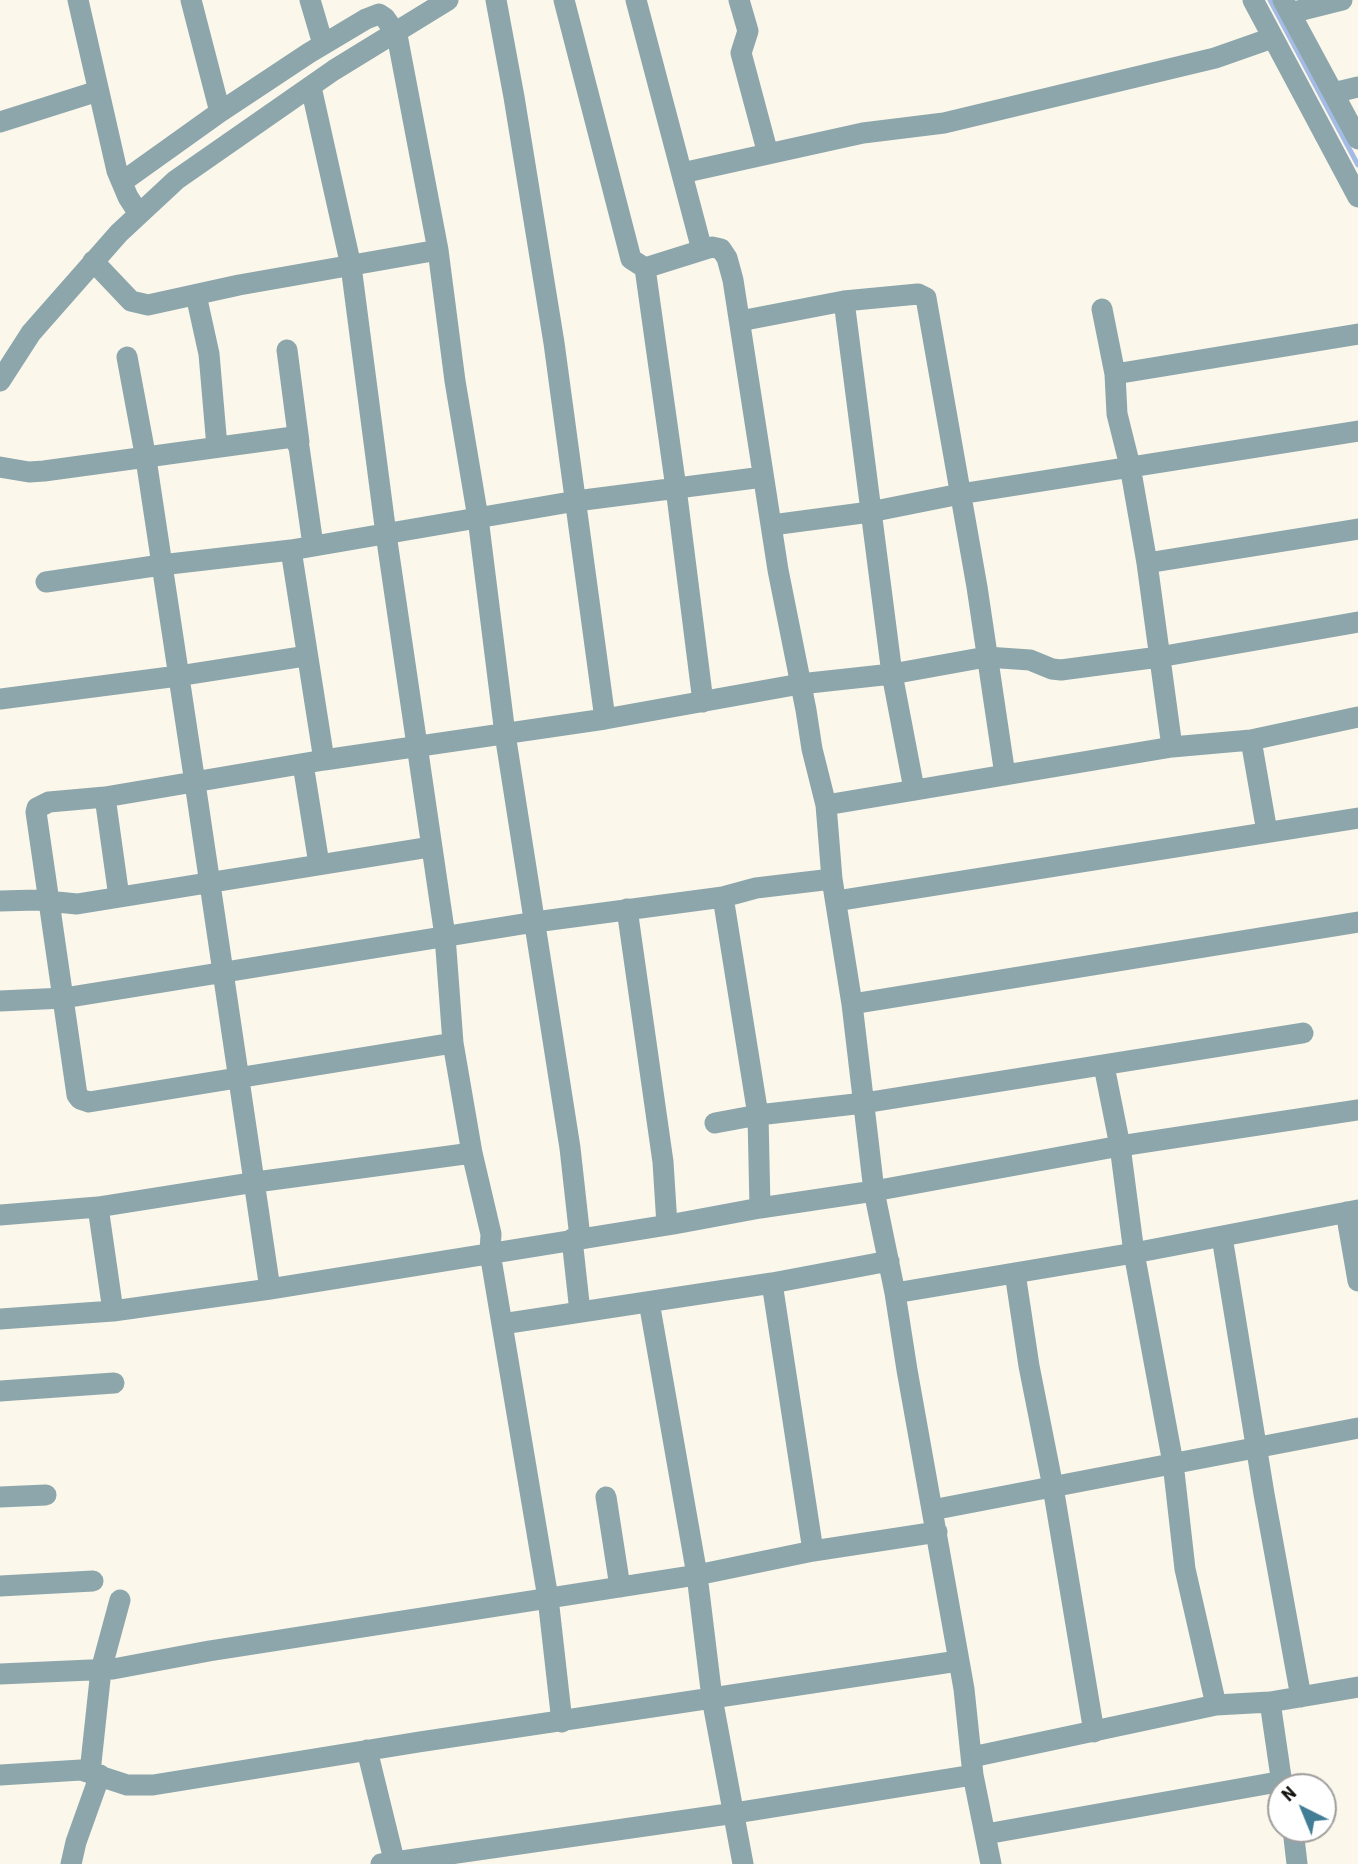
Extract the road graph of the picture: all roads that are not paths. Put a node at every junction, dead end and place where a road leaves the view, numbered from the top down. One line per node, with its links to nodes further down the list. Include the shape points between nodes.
1 (78, 0): 17 (street)
2 (191, 0): 19 (street)
3 (310, 0): 14 (street)
4 (448, 0): 12 (street)
5 (496, 0): 49 (street)
6 (564, 0): 30 (street, via 631,259)
7 (636, 0): 23 (street)
8 (738, 0): 22 (street, via 748,31 741,52)
9 (1253, 0): 13 (street)
10 (1342, 0): 11 (street)
11 (1287, 6): 18 (street)
12 (390, 25): 14 (street, via 379,14); 15 (street); 26 (street, via 398,37)
13 (1272, 38): 22 (street, via 1215,58 944,123 863,132); 24 (street)
14 (323, 44): 19 (street)
15 (311, 87): 25 (street, via 176,180); 29 (street)
16 (1358, 87): 18 (street)
17 (97, 91): 20 (street); 25 (street)
18 (1334, 93): 21 (street)
19 (220, 112): 25 (street)
20 (0, 122)
21 (1358, 139)
22 (768, 153): 23 (street)
23 (682, 173): 27 (street)
24 (1358, 197)
25 (131, 200): 28 (street)
26 (438, 250): 29 (street); 51 (street)
27 (702, 250): 30 (street); 34 (street, via 716,247 727,258)
28 (93, 261): 31 (street, via 139,304); 39 (street, via 31,333)
29 (351, 266): 31 (street); 54 (street)
30 (645, 268): 47 (street)
31 (196, 295): 42 (street, via 209,354)
32 (844, 301): 34 (street); 48 (street, via 918,294 926,298); 50 (street)
33 (1102, 309): 38 (street)
34 (740, 321): 46 (street)
35 (1358, 334): 38 (street)
36 (287, 350): 41 (street)
37 (127, 357): 43 (street)
38 (1115, 374): 44 (street, via 1117,414)
39 (0, 381)
40 (1358, 431): 44 (street)
41 (299, 442): 42 (street, via 288,437); 55 (street)
42 (217, 447): 43 (street)
43 (146, 459): 45 (street, via 29,472); 58 (street)
44 (1130, 466): 48 (street); 57 (street)
45 (0, 467)
46 (762, 477): 47 (street); 52 (street)
47 (676, 488): 49 (street); 68 (street)
48 (960, 494): 50 (street); 62 (street)
49 (576, 501): 51 (street); 70 (street)
50 (870, 512): 52 (street); 64 (street)
51 (478, 518): 54 (street); 71 (street)
52 (772, 525): 66 (street)
53 (1358, 529): 57 (street)
54 (386, 534): 55 (street); 74 (street)
55 (313, 545): 56 (street)
56 (291, 550): 58 (street); 61 (street)
57 (1147, 563): 63 (street)
58 (161, 565): 59 (street); 65 (street)
59 (46, 582)
60 (1358, 622): 63 (street)
61 (306, 656): 65 (street); 75 (street)
62 (986, 657): 63 (street, via 1030,660 1057,670); 64 (street); 77 (street)
63 (1159, 657): 73 (street)
64 (892, 674): 66 (street); 79 (street)
65 (178, 676): 67 (street); 78 (street)
66 (800, 684): 68 (street); 81 (street)
67 (0, 699)
68 (703, 702): 70 (street)
69 (1358, 717): 72 (street)
70 (605, 719): 71 (street)
71 (505, 734): 74 (street); 94 (street)
72 (1251, 740): 73 (street); 83 (street)
73 (1172, 747): 77 (street)
74 (417, 748): 75 (street); 84 (street)
75 (324, 760): 76 (street)
76 (303, 764): 78 (street); 85 (street)
77 (1006, 775): 79 (street)
78 (195, 783): 80 (street); 87 (street)
79 (914, 789): 81 (street)
80 (105, 797): 88 (street); 92 (street, via 49,802 37,808)
81 (826, 805): 86 (street)
82 (1358, 818): 83 (street)
83 (1267, 832): 91 (street)
84 (430, 846): 85 (street); 96 (street)
85 (319, 864): 87 (street)
86 (832, 878): 89 (street); 91 (street)
87 (210, 881): 88 (street); 97 (street)
88 (119, 897): 92 (street)
89 (723, 897): 93 (street); 107 (street)
90 (0, 901): 92 (street)
91 (836, 901): 100 (street)
92 (50, 903): 98 (street)
93 (626, 909): 94 (street); 117 (street, via 660,1137)
94 (535, 922): 96 (street); 119 (street, via 570,1148)
95 (1358, 922): 100 (street)
96 (444, 936): 97 (street); 102 (street)
97 (223, 973): 98 (street); 104 (street)
98 (64, 998): 99 (street); 104 (street, via 77,1094 84,1101)
99 (0, 1001)
100 (852, 1004): 105 (street)
101 (1303, 1033): 103 (street)
102 (453, 1043): 104 (street); 110 (street)
103 (1104, 1066): 105 (street); 109 (street)
104 (240, 1076): 111 (street)
105 (864, 1103): 107 (street); 112 (street)
106 (1358, 1110): 109 (street)
107 (758, 1115): 108 (street); 114 (street)
108 (715, 1123)
109 (1120, 1146): 112 (street); 121 (street)
110 (472, 1153): 111 (street); 120 (street, via 491,1234)
111 (256, 1182): 113 (street); 126 (street)
112 (874, 1191): 114 (street); 122 (street)
113 (97, 1207): 116 (street); 129 (street)
114 (760, 1208): 117 (street)
115 (1352, 1211): 118 (street); 124 (street)
116 (0, 1215)
117 (667, 1225): 119 (street)
118 (1222, 1237): 121 (street); 136 (street)
119 (576, 1238): 120 (street); 130 (street)
120 (489, 1253): 126 (street); 132 (street)
121 (1134, 1253): 123 (street); 137 (street)
122 (889, 1261): 125 (street); 127 (street)
123 (1015, 1273): 127 (street); 138 (street)
124 (1358, 1281)
125 (772, 1283): 128 (street); 144 (street)
126 (270, 1289): 129 (street)
127 (895, 1293): 142 (street)
128 (649, 1301): 130 (street); 145 (street)
129 (113, 1311): 131 (street)
130 (580, 1312): 132 (street)
131 (0, 1319)
132 (502, 1324): 149 (street)
133 (114, 1383): 134 (street)
134 (0, 1391)
135 (1358, 1428): 136 (street)
136 (1256, 1446): 137 (street); 155 (street)
137 (1173, 1464): 138 (street); 158 (street, via 1185,1569)
138 (1053, 1487): 142 (street); 160 (street)
139 (46, 1495): 140 (street)
140 (0, 1497)
141 (606, 1497): 148 (street)
142 (932, 1510): 143 (street)
143 (937, 1532): 144 (street); 151 (street)
144 (813, 1551): 145 (street)
145 (697, 1575): 148 (street); 156 (street)
146 (93, 1581): 147 (street)
147 (0, 1586)
148 (620, 1587): 149 (street)
149 (548, 1598): 152 (street); 159 (street)
150 (120, 1600): 152 (street)
151 (958, 1661): 156 (street); 162 (street)
152 (101, 1670): 153 (street); 163 (street)
153 (0, 1674)
154 (1358, 1687): 155 (street)
155 (1300, 1697): 157 (street)
156 (712, 1698): 159 (street); 167 (street)
157 (1270, 1702): 158 (street); 164 (street)
158 (1216, 1705): 160 (street)
159 (562, 1722): 161 (street)
160 (1094, 1732): 162 (street)
161 (367, 1751): 163 (street, via 146,1786 127,1785); 170 (street)
162 (973, 1766): 167 (street); 168 (street)
163 (95, 1773): 165 (street, via 80,1769); 171 (street)
164 (1281, 1773)
165 (0, 1775)
166 (1267, 1784): 168 (street)
167 (735, 1813): 170 (street); 172 (street)
168 (986, 1834): 173 (street)
169 (1295, 1843): 174 (street)
170 (390, 1863)
171 (71, 1864)
172 (743, 1864)
173 (991, 1864)
174 (1297, 1864)

